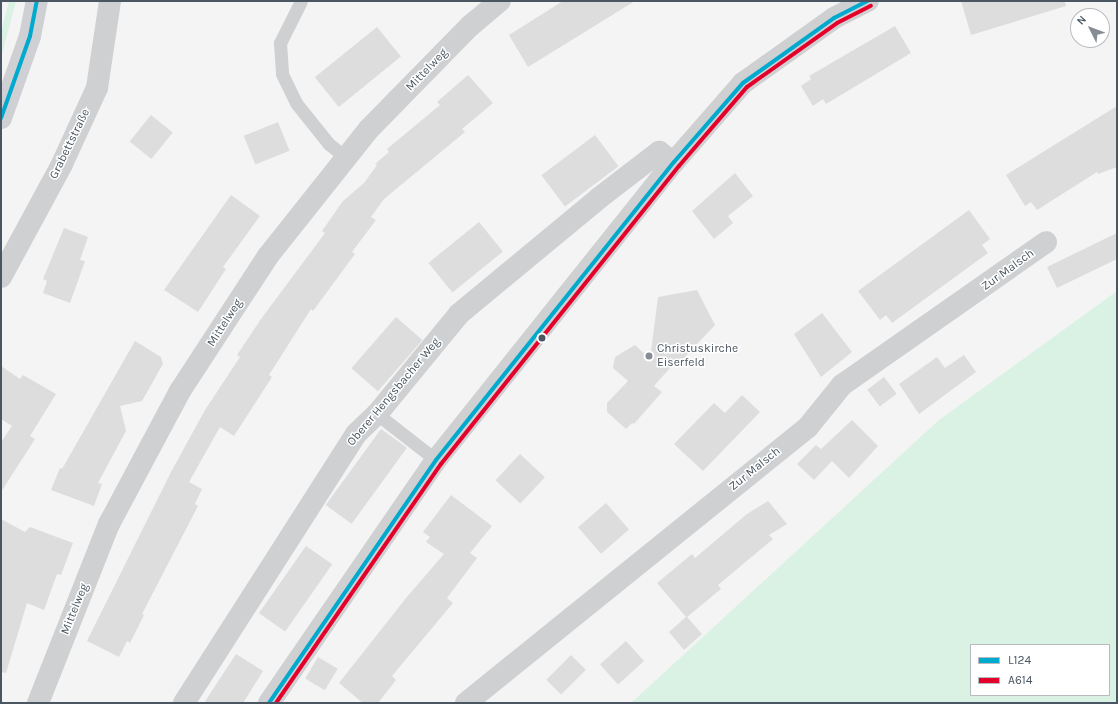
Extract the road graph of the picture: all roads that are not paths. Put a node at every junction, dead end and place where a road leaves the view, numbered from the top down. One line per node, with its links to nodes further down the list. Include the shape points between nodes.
1 (37, 1): 6 (main road, via 30,36)
2 (110, 1): 10 (street, Grabettstraße, via 97,88 62,164)
3 (301, 1): 7 (lane, via 280,43 282,74 296,103 329,144)
4 (500, 1): 7 (street, Mittelweg, via 470,26 369,129)
5 (868, 1): 8 (street, via 834,18 743,83)
6 (1, 118)
7 (346, 158): 13 (street, Mittelweg, via 268,256 180,391 109,524)
8 (674, 162): 11 (street, Oberer Hengsbacher Weg, via 659,152 599,198 459,314); 12 (street)
9 (1046, 242): 16 (street, Zur Malsch, via 842,384 808,427)
10 (1, 276)
11 (377, 414): 12 (lane); 14 (street, Oberer Hengsbacher Weg, via 356,434)
12 (436, 460): 15 (street)
13 (38, 703)
14 (184, 703)
15 (269, 703)
16 (466, 703)

